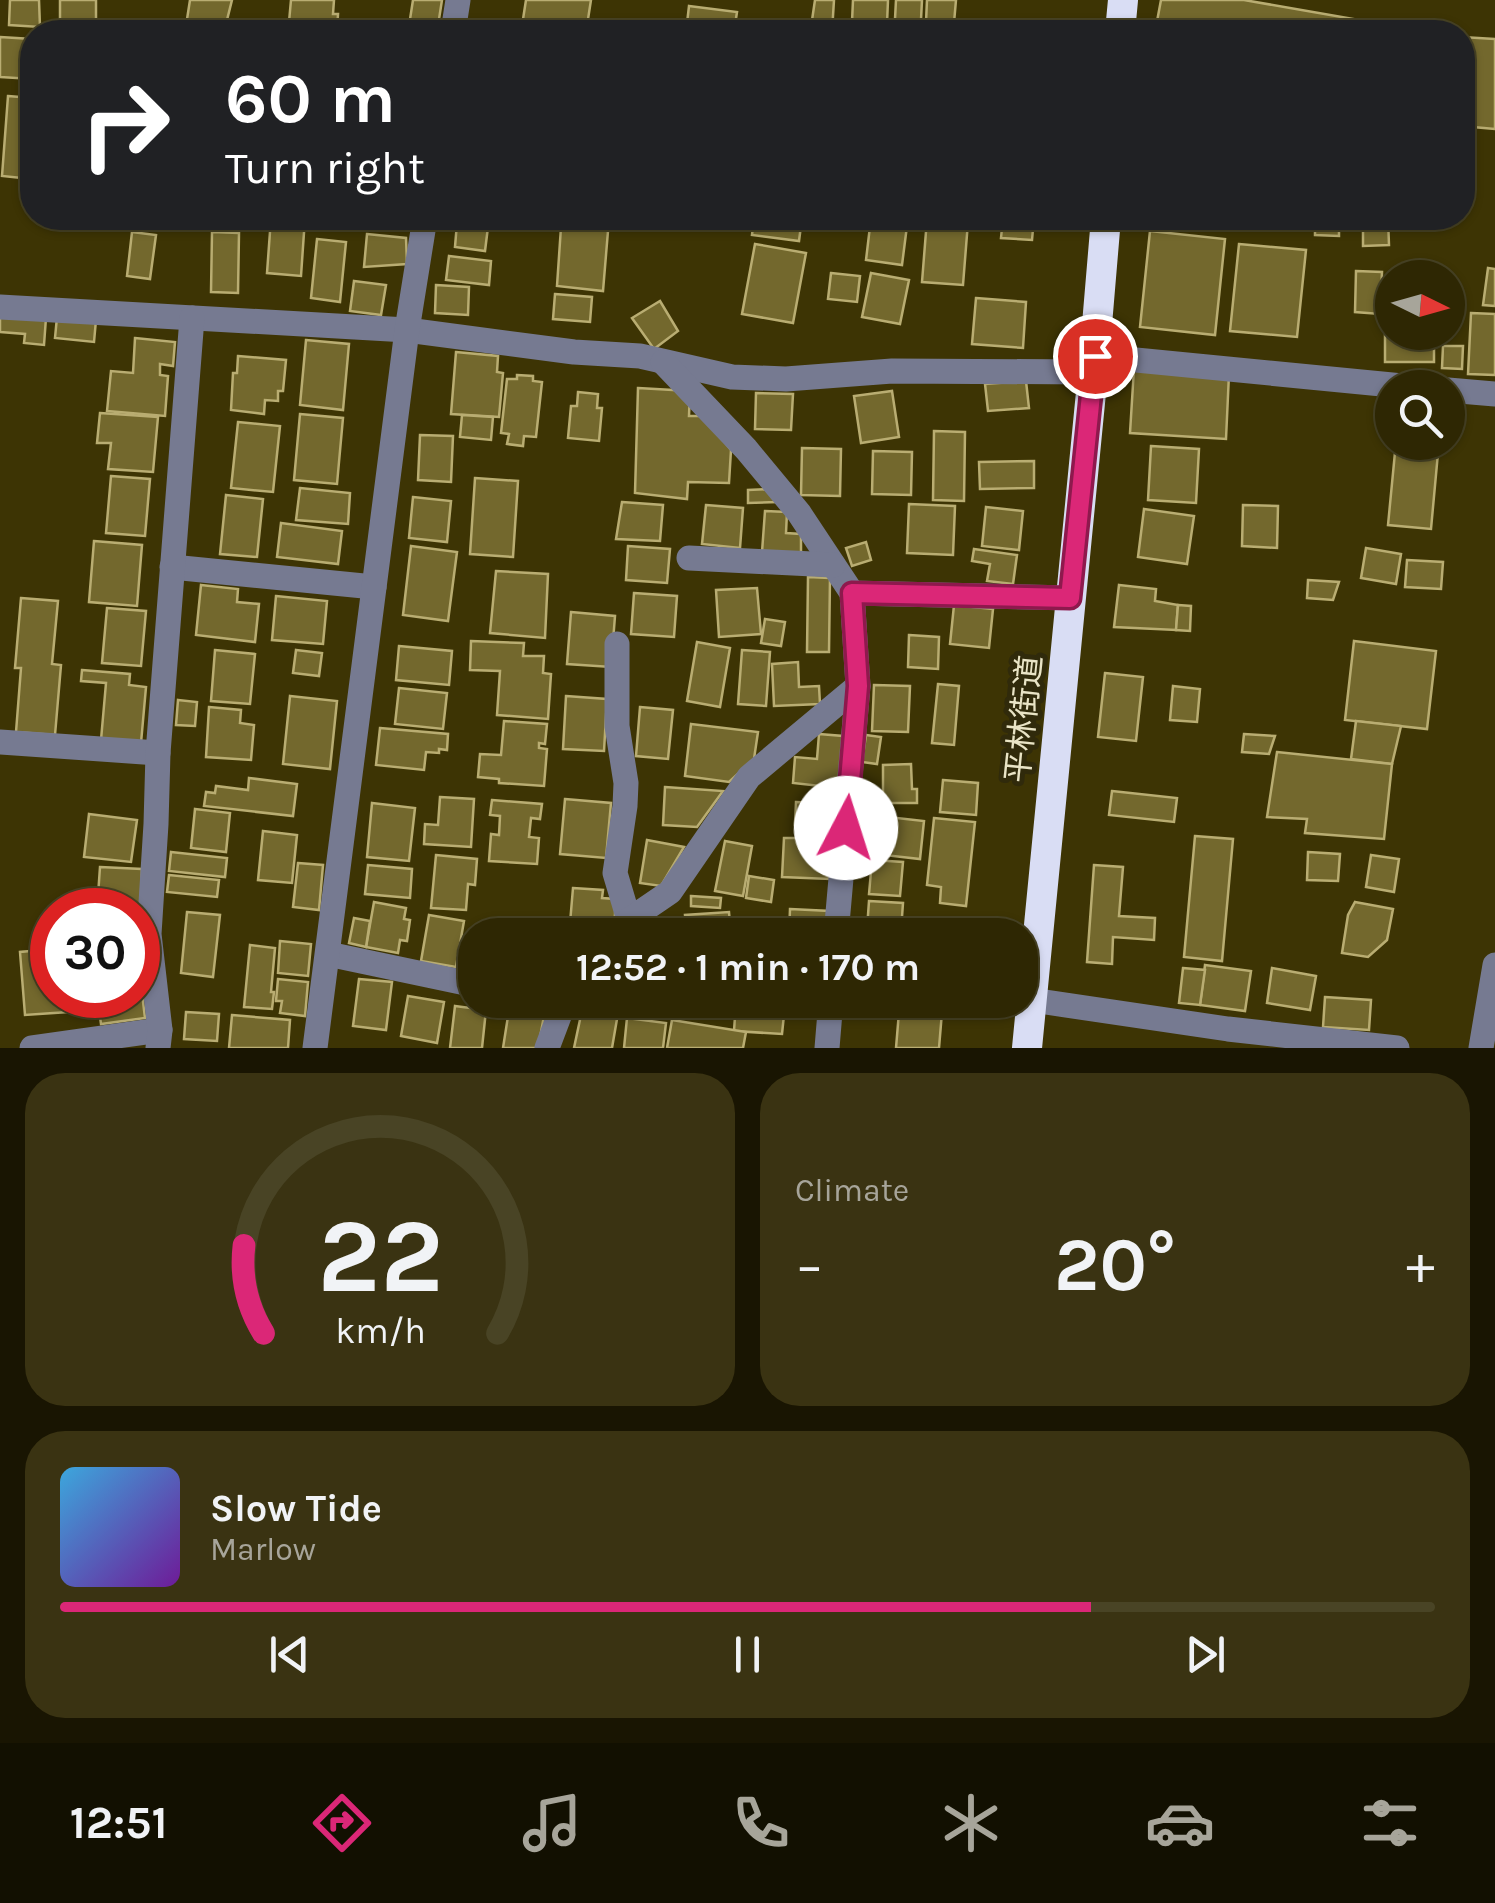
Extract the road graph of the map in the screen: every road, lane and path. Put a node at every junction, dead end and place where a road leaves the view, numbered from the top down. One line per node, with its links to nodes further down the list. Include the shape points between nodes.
1 (423, 230): 5 (street)
2 (1105, 230): 7 (highway, 平林街道)
3 (0, 307): 4 (street)
4 (192, 318): 5 (street); 13 (street)
5 (408, 330): 6 (street); 14 (street)
6 (663, 362): 7 (street, via 786,380); 12 (street, via 746,449)
7 (1094, 364): 8 (street); 16 (highway, 平林街道)
8 (1375, 384)
9 (1465, 391): 10 (street)
10 (1495, 394)
11 (689, 558): 12 (street)
12 (832, 565): 15 (street)
13 (172, 566): 14 (street); 20 (street)
14 (374, 587): 25 (street)
15 (852, 593): 16 (street); 18 (street)
16 (1070, 598): 24 (highway, 平林街道)
17 (617, 644): 21 (street, via 617,726 626,783 616,873)
18 (858, 686): 22 (street, via 748,778 670,892); 23 (street)
19 (0, 742): 20 (street)
20 (158, 754): 33 (street, via 148,934)
21 (623, 918)
22 (637, 918)
23 (838, 918)
24 (1038, 937)
25 (328, 954): 27 (street); 35 (street)
26 (1495, 965): 40 (street)
27 (458, 981)
28 (1038, 1001): 32 (street)
29 (555, 1018): 36 (street)
30 (830, 1018): 37 (street)
31 (1030, 1018): 38 (highway, 平林街道)
32 (1228, 1038): 39 (street)
33 (159, 1039): 34 (street)
34 (32, 1048)
35 (316, 1048)
36 (547, 1048)
37 (827, 1048)
38 (1027, 1048)
39 (1397, 1048)
40 (1481, 1048)

